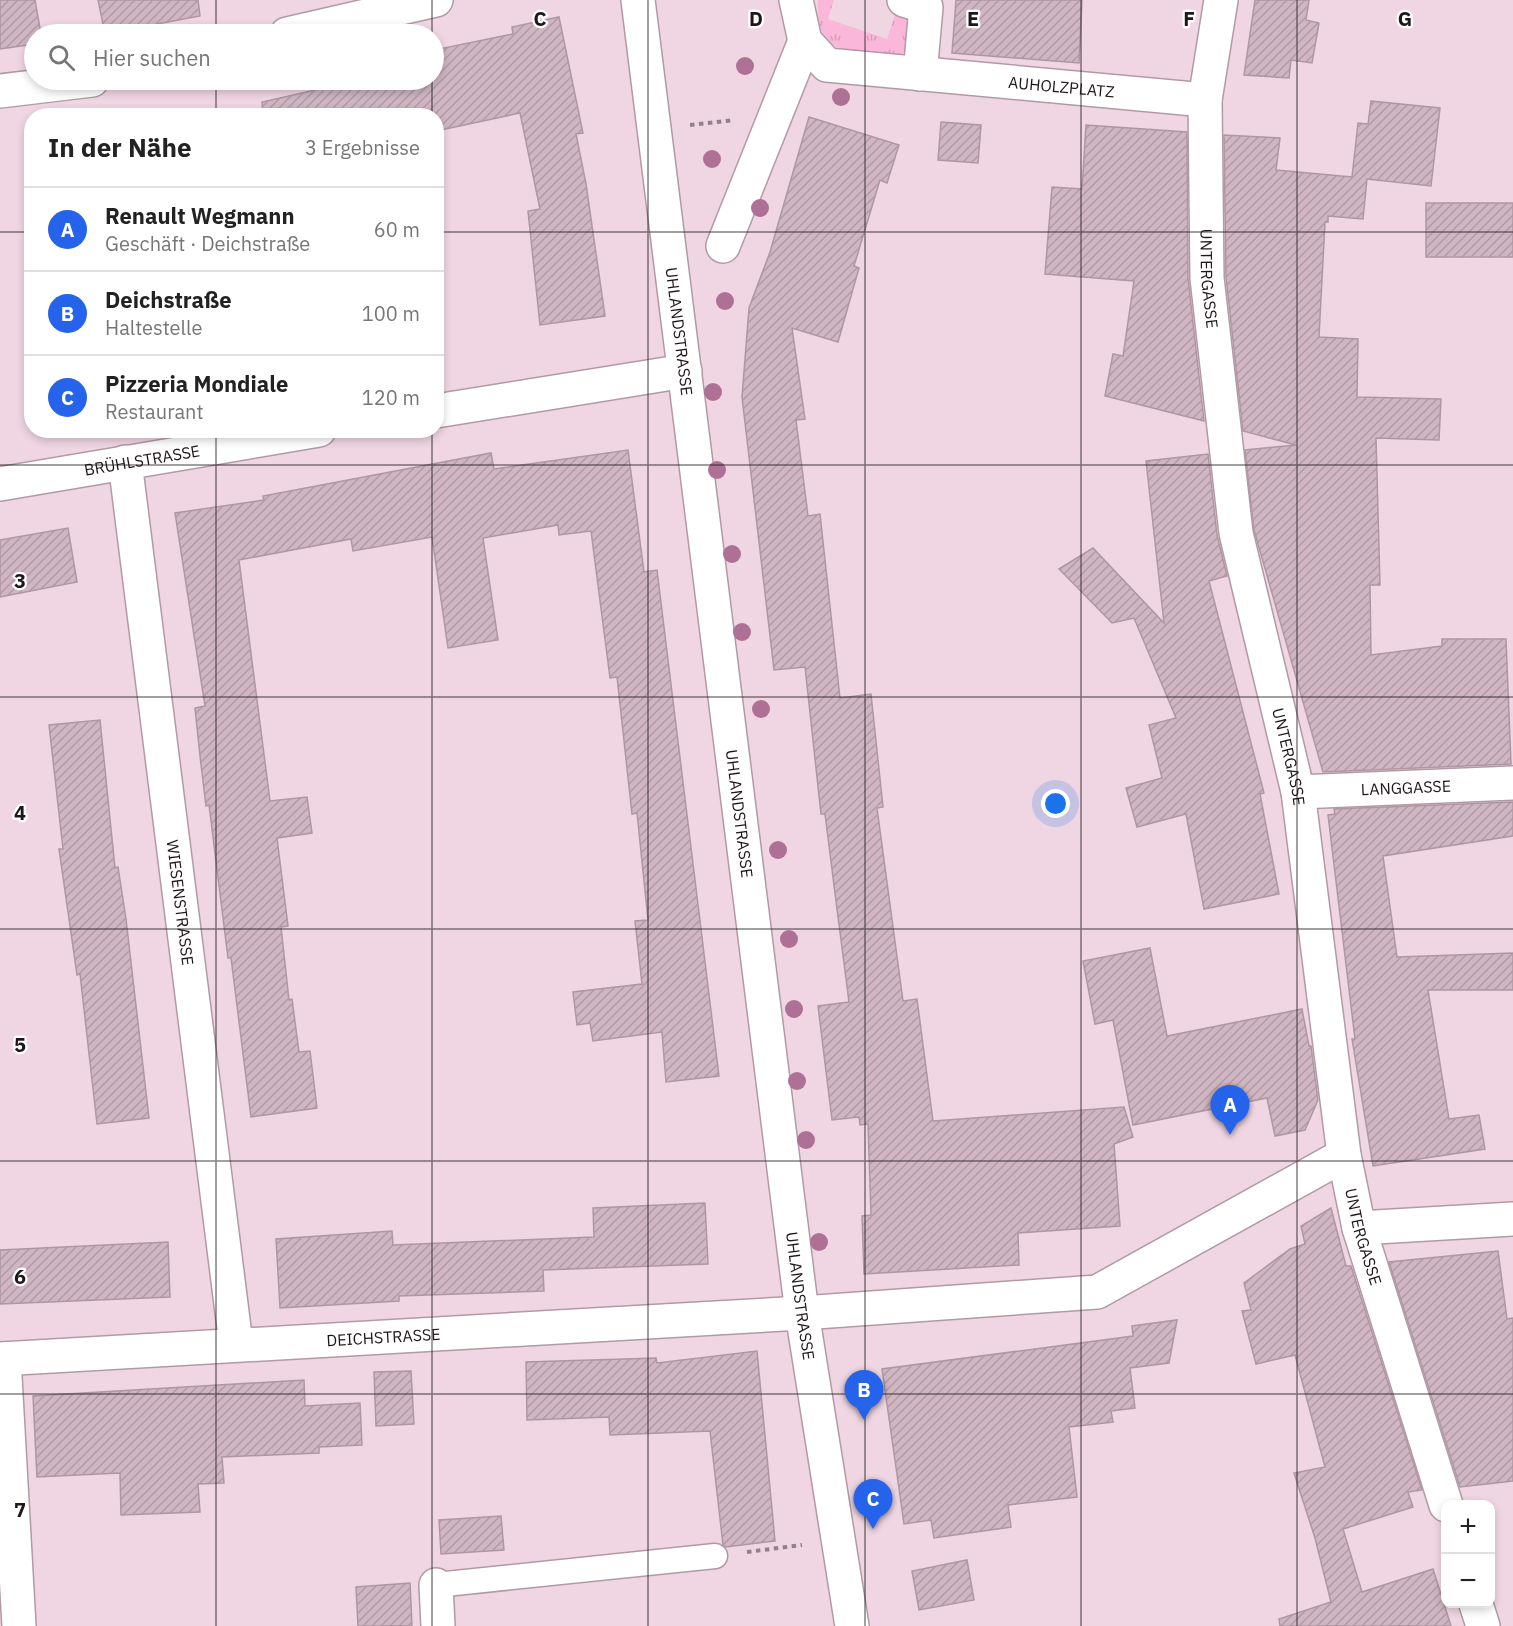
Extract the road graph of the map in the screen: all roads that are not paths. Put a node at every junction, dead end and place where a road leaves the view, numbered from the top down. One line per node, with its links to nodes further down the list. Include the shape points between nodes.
1 (436, 0): 6 (street)
2 (638, 0): 13 (street, UHLANDSTRASSE)
3 (796, 0): 7 (street)
4 (904, 0): 8 (street, via 926,7)
5 (1221, 0): 11 (street, UNTERGASSE)
6 (330, 24)
7 (805, 41): 8 (street, AUHOLZPLATZ, via 827,65); 12 (street)
8 (920, 74): 11 (street, AUHOLZPLATZ)
9 (24, 88): 10 (street)
10 (0, 91)
11 (1205, 100): 19 (street, UNTERGASSE, via 1207,278 1236,533)
12 (723, 246)
13 (685, 371): 14 (street); 23 (street, UHLANDSTRASSE)
14 (444, 410)
15 (270, 438): 16 (street, BRÜHLSTRASSE)
16 (125, 462): 17 (street, BRÜHLSTRASSE); 24 (street, WIESENSTRASSE)
17 (0, 484)
18 (1513, 783): 19 (street, LANGGASSE)
19 (1298, 792): 20 (street, UNTERGASSE)
20 (1344, 1155): 22 (street, UNTERGASSE); 23 (street, DEICHSTRASSE, via 1097,1292)
21 (1513, 1219): 22 (street)
22 (1359, 1228): 26 (street, UNTERGASSE)
23 (802, 1313): 24 (street, DEICHSTRASSE); 32 (street, UHLANDSTRASSE)
24 (236, 1344): 25 (street, DEICHSTRASSE)
25 (2, 1359): 30 (street)
26 (1444, 1500)
27 (715, 1556): 28 (lane)
28 (436, 1585): 31 (street)
29 (1477, 1608): 33 (street)
30 (19, 1626)
31 (438, 1626)
32 (852, 1626)
33 (1483, 1626)

